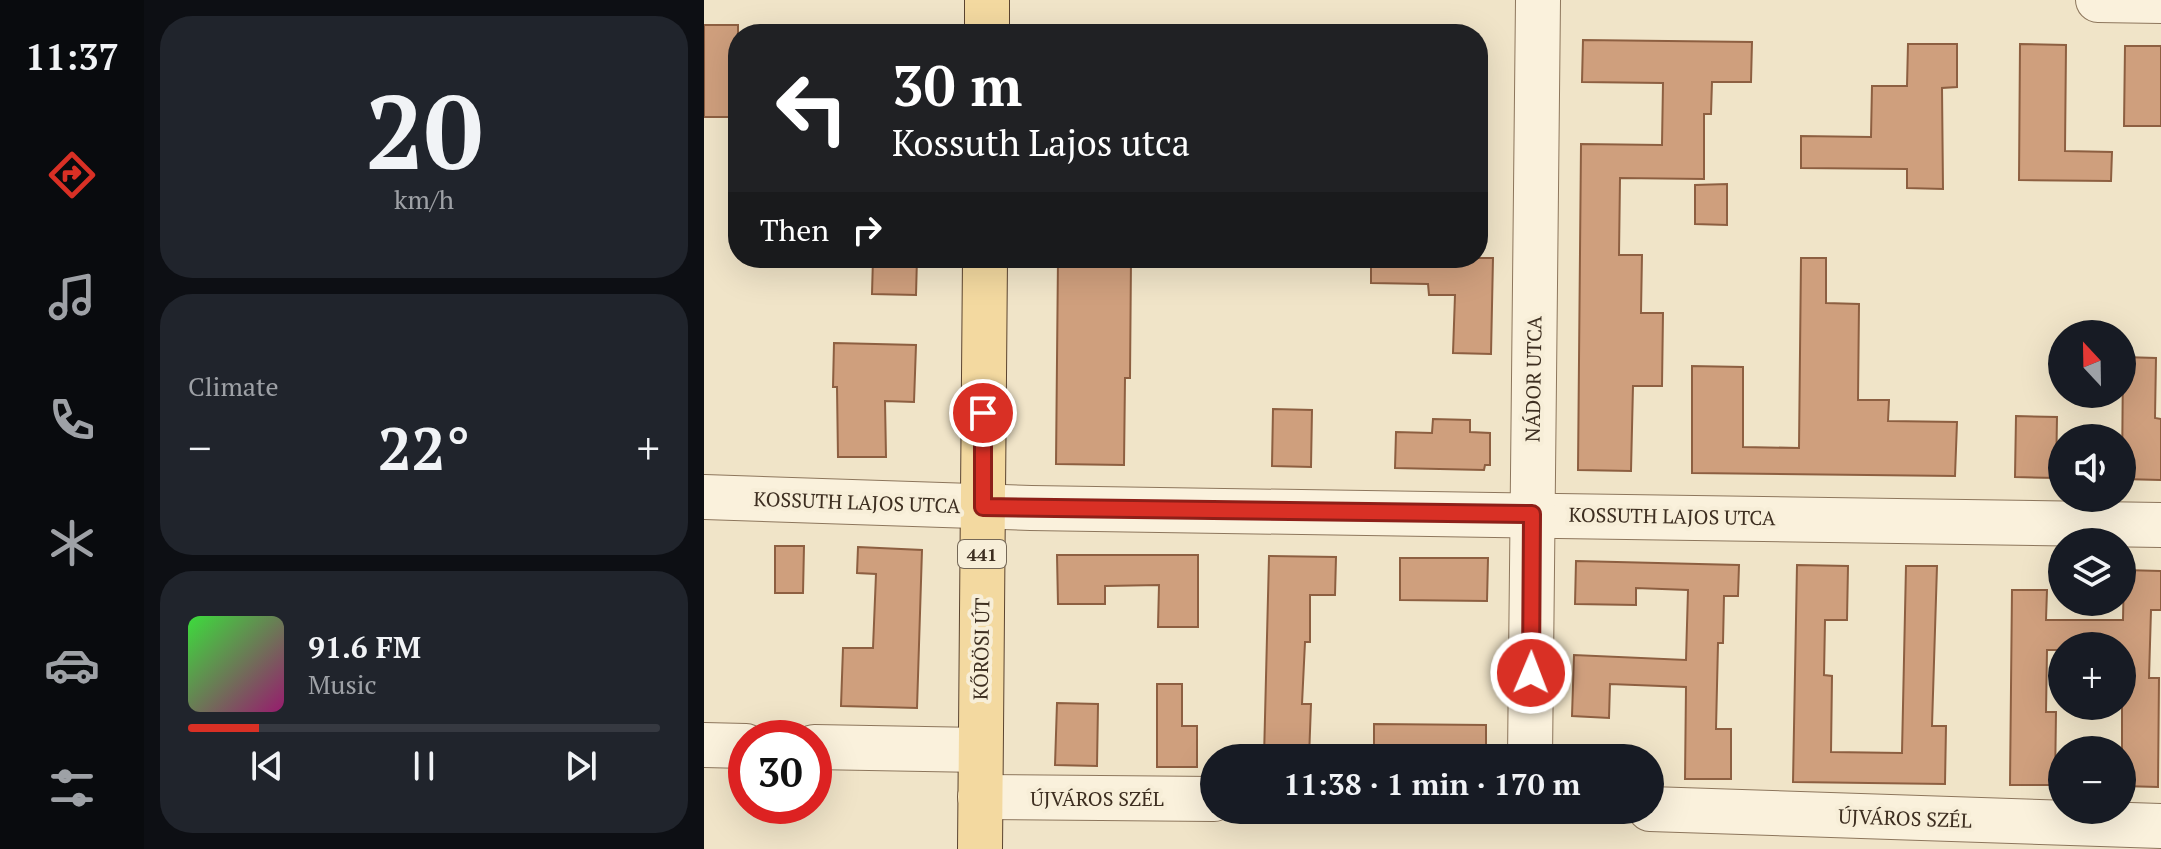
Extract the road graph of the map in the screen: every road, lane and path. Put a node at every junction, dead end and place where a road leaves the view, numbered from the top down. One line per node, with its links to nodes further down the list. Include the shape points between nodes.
1 (987, 0): 5 (main road)
2 (1538, 0): 9 (street, NÁDOR UTCA)
3 (2098, 0): 4 (street)
4 (2161, 1)
5 (987, 24)
6 (985, 268): 8 (main road, KŐRÖSI ÚT / 441)
7 (704, 497): 8 (street, KOSSUTH LAJOS UTCA)
8 (983, 507): 9 (street, KOSSUTH LAJOS UTCA); 15 (main road, KŐRÖSI ÚT / 441)
9 (1532, 514): 10 (street, KOSSUTH LAJOS UTCA); 11 (street, NÁDOR UTCA)
10 (2161, 525)
11 (1530, 744)
12 (704, 745): 13 (street)
13 (728, 746)
14 (832, 747): 15 (street)
15 (980, 750): 16 (main road, KŐRÖSI ÚT / 441)
16 (980, 797): 17 (street, ÚJVÁROS SZÉL); 20 (main road, KŐRÖSI ÚT / 441)
17 (1200, 799)
18 (1664, 809): 19 (street, ÚJVÁROS SZÉL)
19 (2161, 826)
20 (980, 849)

